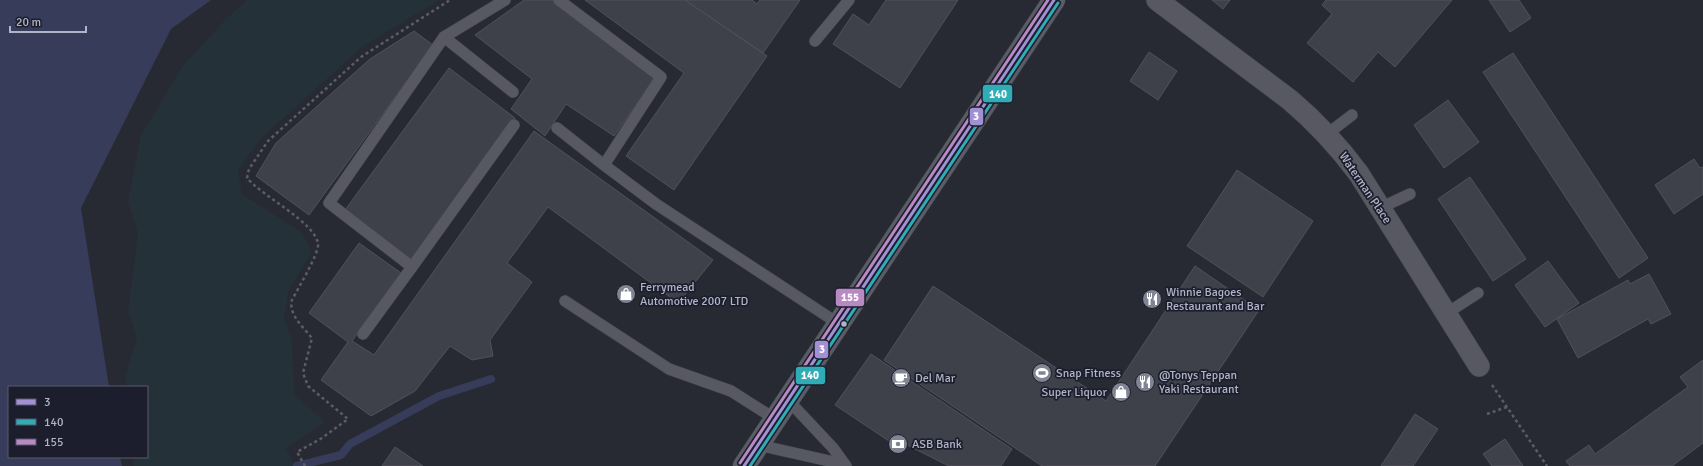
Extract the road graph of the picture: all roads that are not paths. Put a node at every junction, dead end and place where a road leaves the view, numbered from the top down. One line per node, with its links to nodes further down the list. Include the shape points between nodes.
1 (505, 0): 6 (lane)
2 (559, 0): 13 (lane, via 662,77)
3 (849, 0): 7 (lane)
4 (1054, 0): 20 (main road)
5 (1157, 0): 12 (street, Waterman Place, via 1290,100)
6 (444, 37): 8 (lane); 16 (lane, via 330,203)
7 (816, 41)
8 (513, 92)
9 (1352, 115): 12 (lane)
10 (514, 125): 16 (lane)
11 (557, 128): 13 (lane)
12 (1326, 135): 15 (street, Waterman Place, via 1354,168)
13 (604, 165): 20 (lane, via 656,204)
14 (1410, 194): 15 (lane)
15 (1380, 208): 19 (street, Waterman Place)
16 (412, 267): 21 (lane)
17 (1478, 293): 19 (lane)
18 (565, 301): 24 (lane, via 669,370 731,391)
19 (1447, 313): 22 (street, Waterman Place)
20 (839, 324): 23 (main road)
21 (363, 334)
22 (1479, 366)
23 (788, 400): 24 (main road); 26 (lane, via 833,448)
24 (775, 419): 25 (main road)
25 (758, 445): 26 (lane); 27 (main road)
26 (845, 465)
27 (744, 466)

